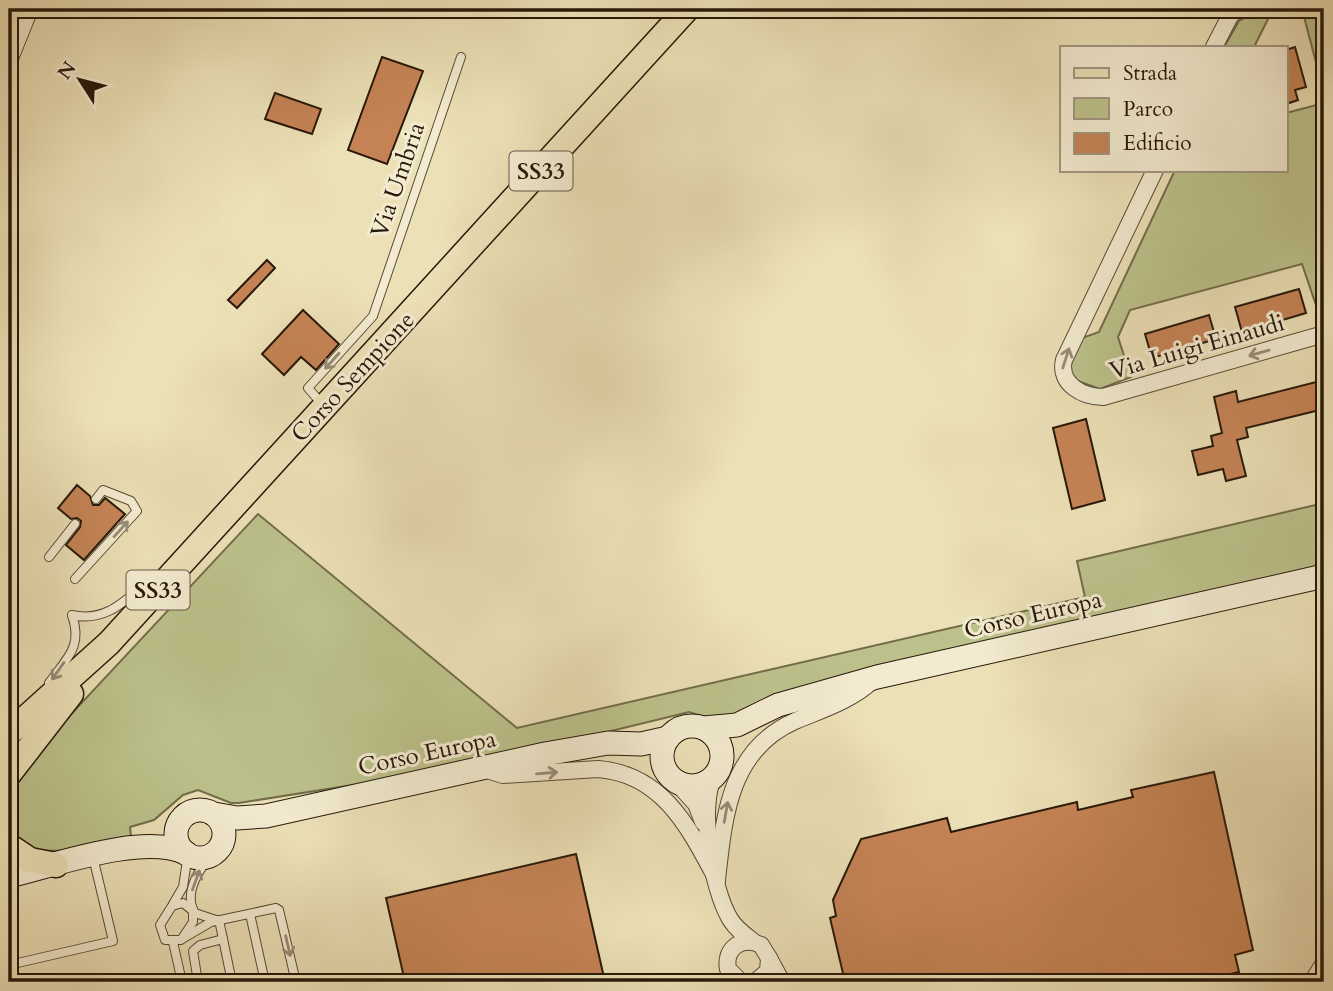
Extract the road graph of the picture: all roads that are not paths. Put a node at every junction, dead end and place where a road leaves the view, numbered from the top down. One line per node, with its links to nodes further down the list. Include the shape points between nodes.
1 (30, 9): 6 (street)
2 (687, 9): 9 (main road, Corso Sempione / SS33)
3 (1238, 9): 4 (street)
4 (1215, 46)
5 (461, 57): 8 (lane, Via Umbria)
6 (9, 61)
7 (1154, 172): 10 (street, Via Luigi Einaudi, one-way to 7, via 1103,397 1085,395 1069,384 1062,368 1064,360)
8 (373, 316): 9 (lane); 11 (lane, one-way to 11, via 308,388)
9 (395, 333): 11 (main road, Corso Sempione / SS33)
10 (1324, 334)
11 (325, 407): 14 (main road, Corso Sempione / SS33)
12 (96, 499): 17 (lane, one-way to 12, via 137,511 131,501 103,490)
13 (75, 524): 15 (lane)
14 (206, 537): 18 (main road, Corso Sempione / SS33); 21 (lane, one-way to 21, via 107,614 89,619 72,615 78,631 76,645)
15 (49, 557)
16 (1324, 576): 19 (main road, Corso Europa)
17 (75, 579)
18 (109, 643): 21 (main road, Corso Sempione / SS33); 27 (main road)
19 (877, 677): 20 (main road, Corso Europa, via 778,705); 40 (street, one-way to 19, via 731,790 749,756 774,732 854,695)
20 (757, 718): 22 (main road, Corso Europa, via 722,729); 26 (main road, Corso Europa, via 732,742)
21 (16, 728)
22 (704, 728): 23 (main road, via 688,726); 26 (main road, via 720,747)
23 (668, 738): 24 (main road, Corso Europa); 28 (main road, via 662,750)
24 (595, 747): 25 (main road, Corso Europa); 28 (main road, Corso Europa, via 646,757)
25 (480, 768): 30 (main road, Corso Europa); 40 (street, one-way to 40, via 503,775 605,769 641,781 680,815)
26 (718, 770): 28 (main road, via 696,786); 32 (street, via 707,792)
27 (9, 774)
28 (670, 776): 32 (street, via 695,804)
29 (214, 814): 30 (main road, Corso Europa, via 237,818); 31 (main road, via 201,810); 35 (main road, via 224,830)
30 (271, 815): 35 (main road, Corso Europa, via 237,830)
31 (184, 816): 33 (main road); 36 (main road, via 176,836)
32 (707, 831): 40 (street)
33 (137, 845): 36 (main road, via 160,845); 37 (main road)
34 (9, 846): 38 (main road, via 30,860)
35 (217, 850): 36 (main road, via 198,858); 43 (lane, one-way to 35, via 194,883)
36 (187, 854): 41 (lane, via 183,887)
37 (93, 856): 38 (main road); 52 (lane, via 113,941)
38 (56, 865): 39 (main road)
39 (9, 876)
40 (717, 880): 42 (street)
41 (172, 906): 43 (lane, via 183,903); 47 (lane, via 160,929 165,940)
42 (726, 910): 48 (street); 51 (street)
43 (193, 911): 45 (lane); 47 (lane, via 193,922)
44 (250, 914): 45 (lane); 56 (lane); 57 (lane, one-way to 57, via 279,909)
45 (219, 920): 46 (lane); 47 (lane)
46 (223, 939): 54 (lane, via 193,951); 55 (lane)
47 (178, 941): 53 (lane)
48 (754, 942): 49 (street); 51 (street, via 735,946)
49 (769, 958): 59 (street, via 768,971); 60 (street)
50 (1324, 963): 61 (street)
51 (727, 964): 58 (street, via 731,975)
52 (9, 965)
53 (182, 982)
54 (198, 982)
55 (232, 982)
56 (265, 982)
57 (296, 982)
58 (741, 982)
59 (755, 982)
60 (782, 982)
61 (1312, 982)

